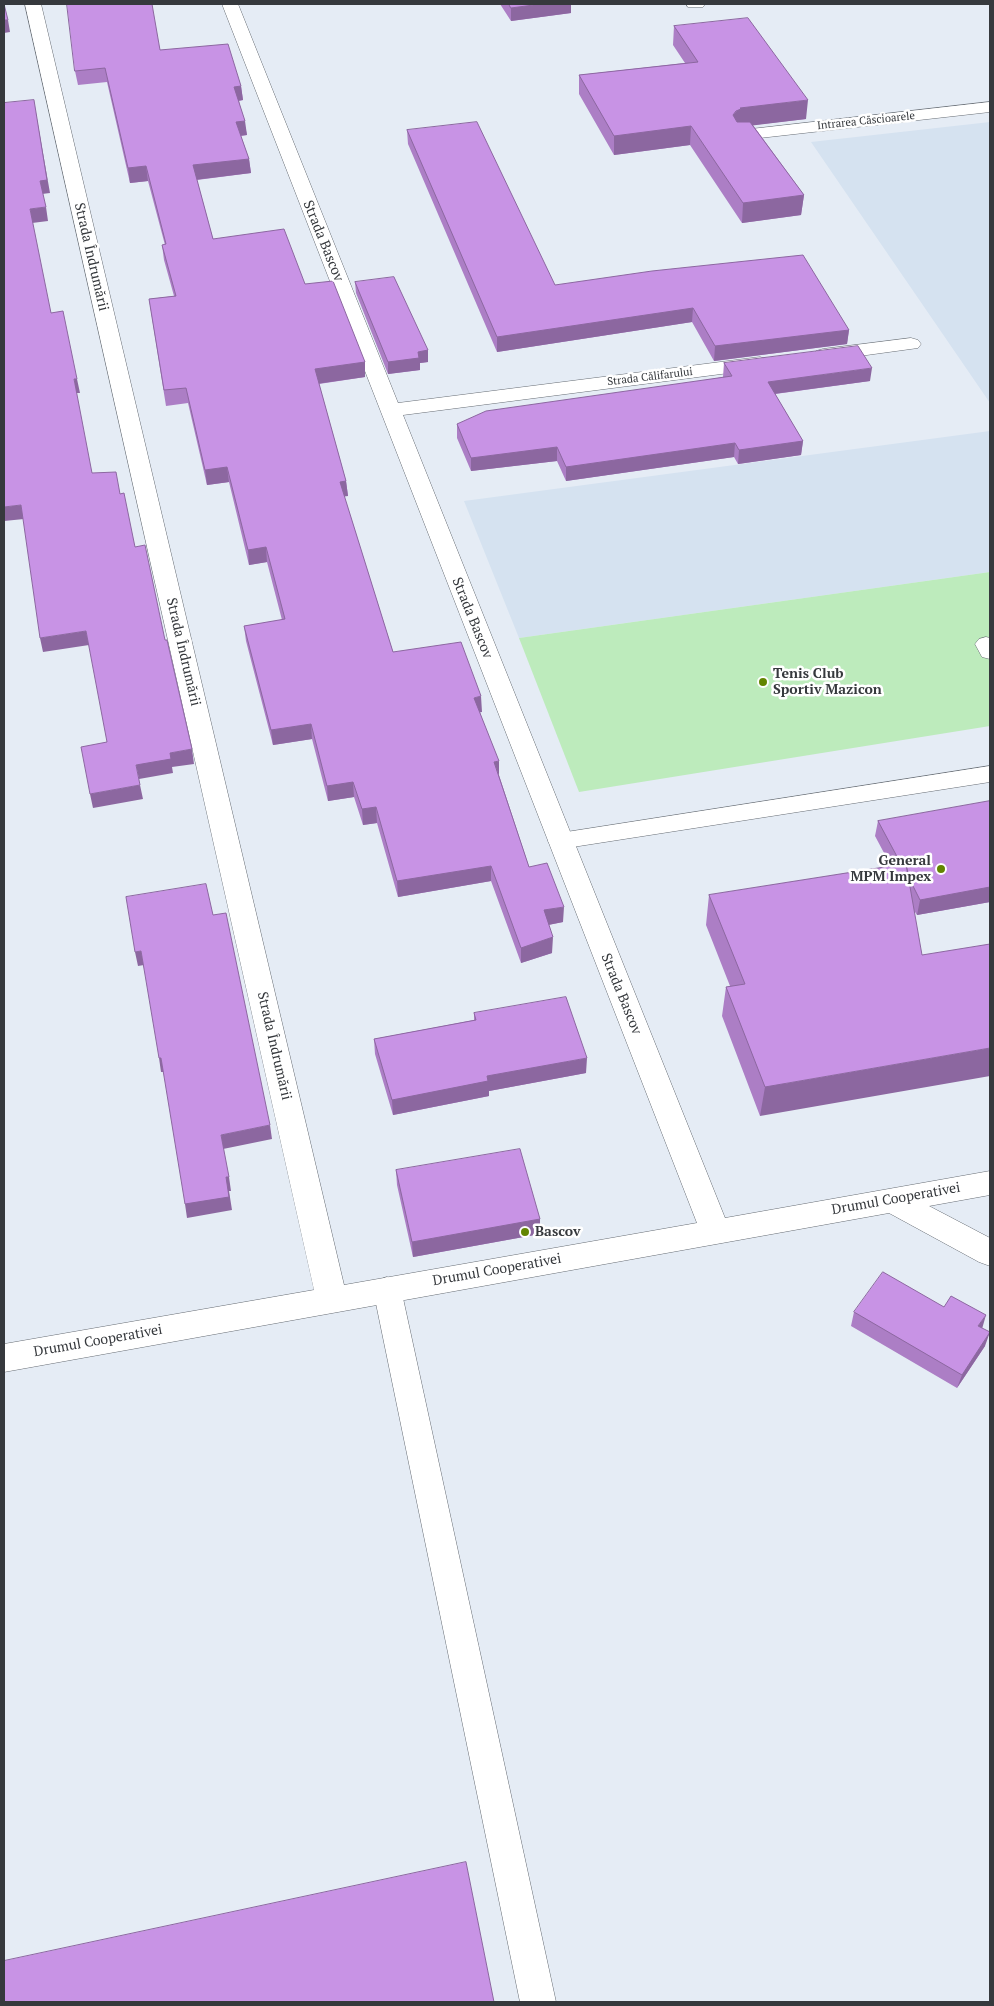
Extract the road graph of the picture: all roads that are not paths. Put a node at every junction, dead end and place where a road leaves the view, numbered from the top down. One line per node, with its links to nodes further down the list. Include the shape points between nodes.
1 (33, 4): 14 (street, Strada Îndrumării)
2 (230, 4): 6 (street, Strada Bascov)
3 (990, 107): 4 (street, Intrarea Căscioarele)
4 (742, 135)
5 (911, 344): 6 (street, Strada Călifarului)
6 (390, 410): 8 (street, Strada Bascov)
7 (990, 774): 8 (lane)
8 (560, 841): 11 (street, Strada Bascov)
9 (990, 1183): 10 (street, Drumul Cooperativei)
10 (891, 1200): 11 (street, Drumul Cooperativei); 12 (street)
11 (715, 1231): 13 (street, Drumul Cooperativei)
12 (990, 1253)
13 (387, 1289): 14 (street, Drumul Cooperativei); 16 (lane)
14 (332, 1300): 15 (street, Drumul Cooperativei)
15 (4, 1358)
16 (538, 2002)

